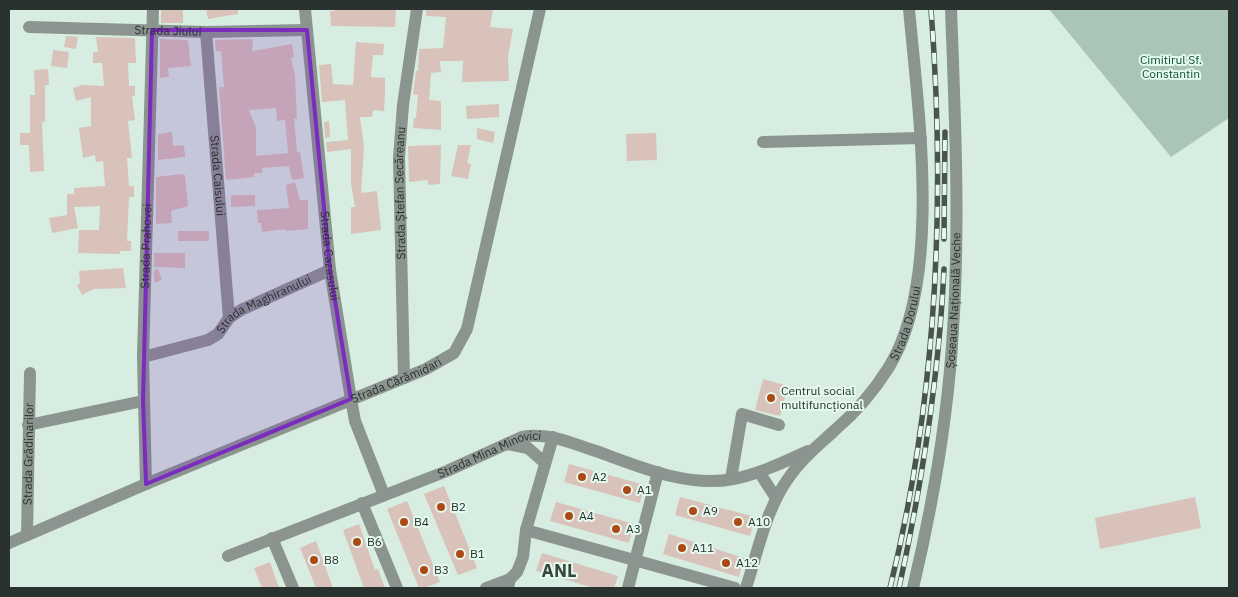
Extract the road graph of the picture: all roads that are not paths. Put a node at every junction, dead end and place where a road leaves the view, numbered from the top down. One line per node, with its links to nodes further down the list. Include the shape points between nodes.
1 (153, 9): 8 (street, Strada Prahovei)
2 (306, 9): 9 (street, Strada Cazasului)
3 (417, 9): 17 (street, Strada Ștefan Secăreanu, via 403,104 399,158)
4 (540, 9): 17 (street, Strada Cărămidari, via 467,328 454,353)
5 (909, 9): 11 (street, Strada Dorului)
6 (951, 9): 46 (street, Șoseaua Națională Veche, via 956,156 954,331 930,512)
7 (30, 27): 8 (street, Strada Jiului)
8 (152, 30): 10 (street, Strada Jiului); 15 (street, Strada Prahovei)
9 (307, 30): 10 (street, Strada Jiului); 13 (street, Strada Cazasului)
10 (206, 32): 14 (street, Strada Caisului)
11 (921, 138): 12 (street); 24 (street, Strada Dorului, via 919,255 906,330 898,349 859,408)
12 (763, 142)
13 (330, 270): 14 (street, Strada Maghiranului); 18 (street, Strada Cazasului)
14 (230, 318): 15 (street, Strada Maghiranului, via 218,334 208,340)
15 (144, 357): 19 (street, Strada Prahovei)
16 (30, 373): 20 (street, Strada Grădinarilor)
17 (404, 378): 18 (street, Strada Cărămidari)
18 (351, 400): 29 (street, Strada Cărămidari); 30 (street, Strada Cazasului, via 355,421)
19 (143, 401): 20 (street); 29 (street, Strada Prahovei)
20 (28, 425): 34 (street, Strada Grădinarilor)
21 (779, 425): 28 (street, via 742,414)
22 (553, 437): 23 (street, Strada Mina Minovici, via 532,435); 25 (street); 26 (street, Strada Mina Minovici)
23 (507, 444): 25 (street, via 528,448); 30 (street, Strada Mina Minovici)
24 (812, 449): 27 (street, Strada Mina Minovici); 31 (street, Strada Dorului)
25 (545, 463): 33 (street)
26 (658, 472): 28 (street, Strada Mina Minovici, via 696,480); 38 (street)
27 (759, 472): 28 (street, Strada Mina Minovici); 31 (street)
28 (731, 479)
29 (146, 484): 34 (street, Strada Cărămidari)
30 (384, 495): 32 (street, Strada Mina Minovici)
31 (776, 498): 45 (street, Strada Dorului)
32 (362, 503): 35 (street, Strada Mina Minovici); 41 (street)
33 (526, 530): 38 (street); 39 (street, via 523,557)
34 (27, 535): 36 (street, Strada Cărămidari)
35 (272, 538): 37 (street, Strada Mina Minovici); 40 (street)
36 (9, 543)
37 (228, 556)
38 (636, 559): 43 (street); 44 (street)
39 (509, 584): 42 (street)
40 (293, 588)
41 (396, 588)
42 (486, 588)
43 (628, 588)
44 (735, 588)
45 (746, 588)
46 (914, 588)

